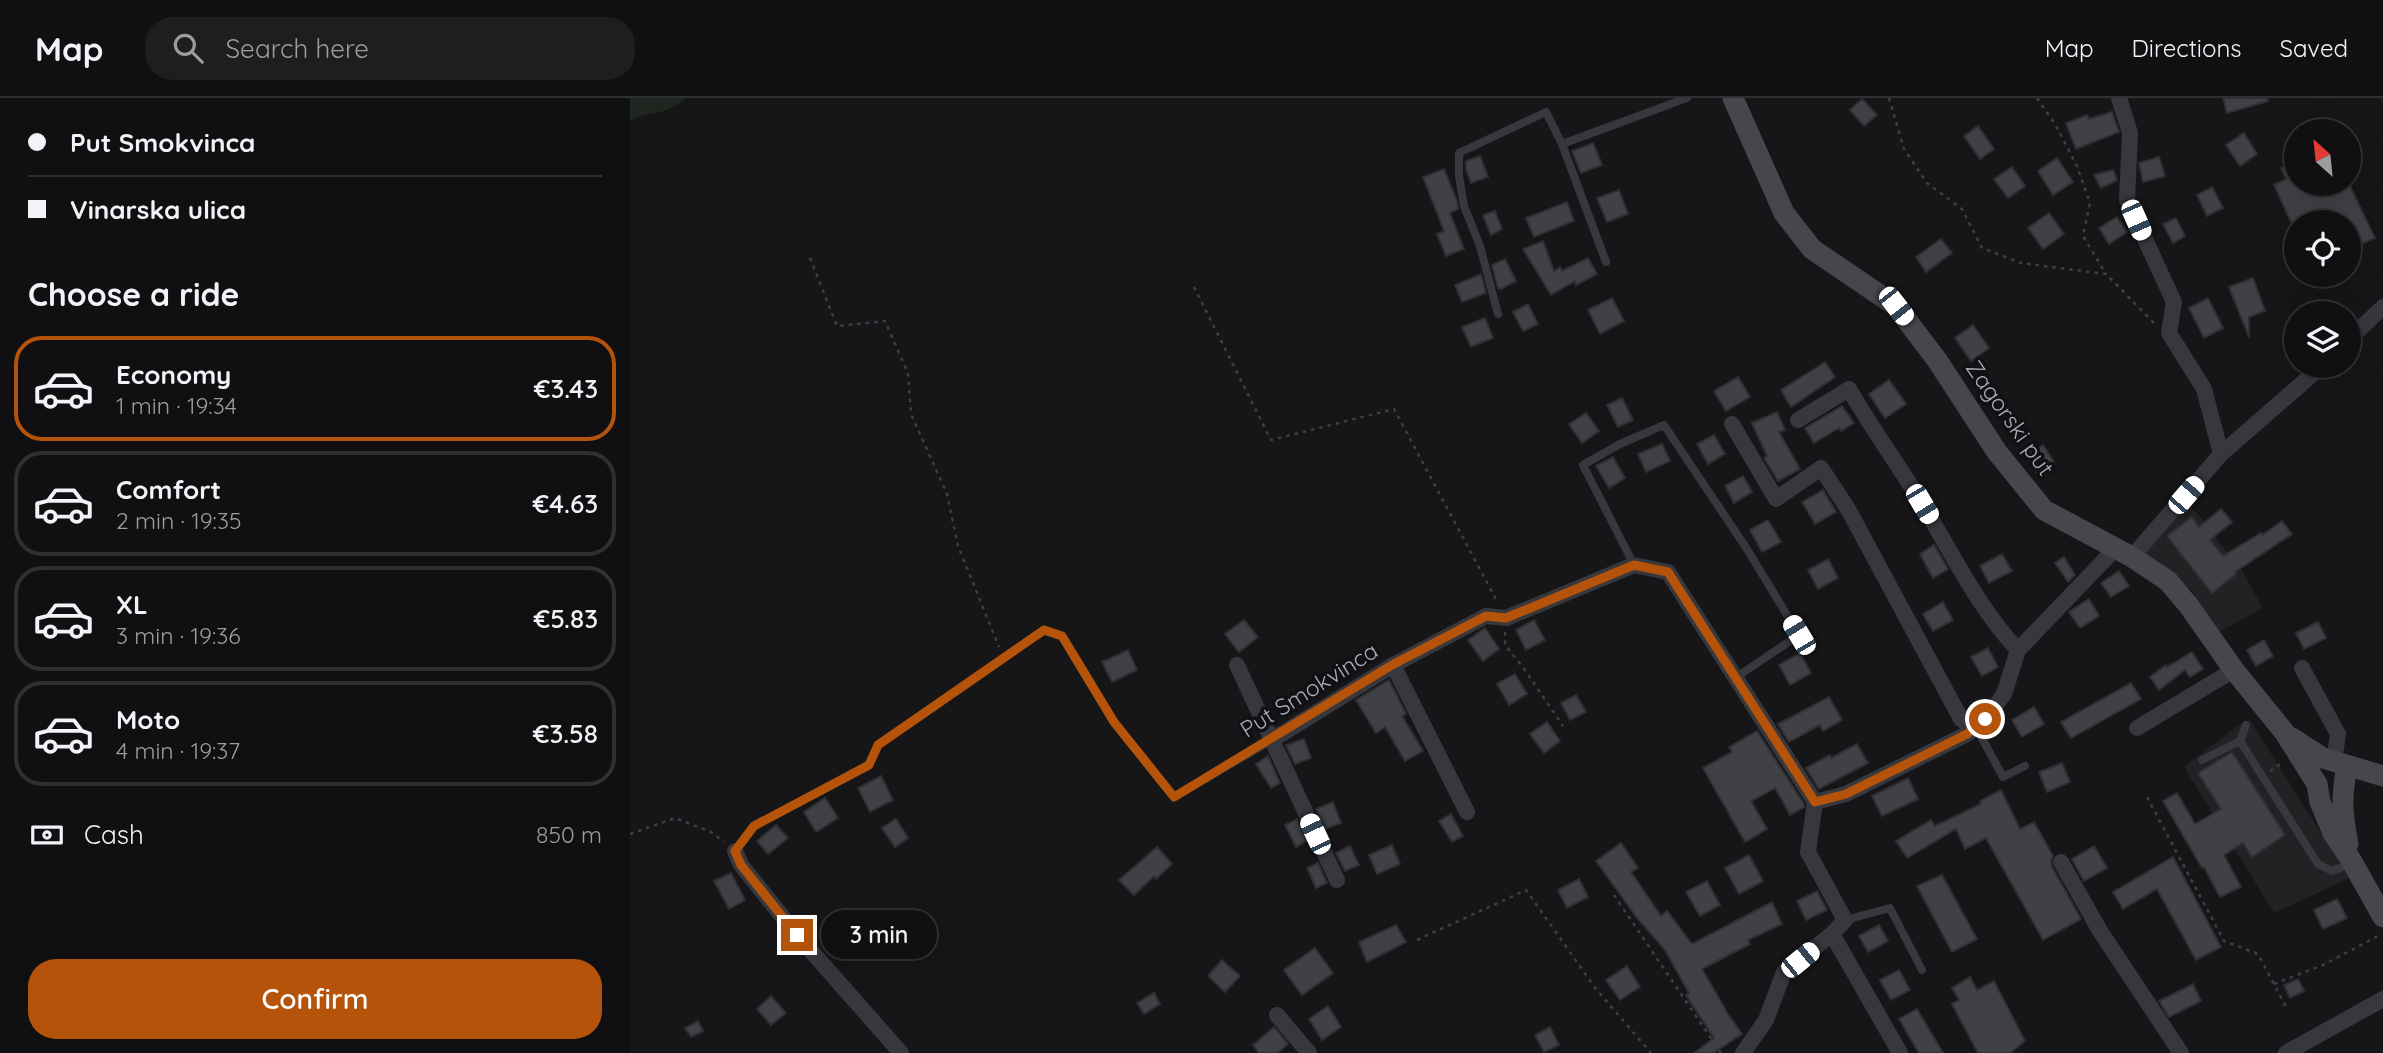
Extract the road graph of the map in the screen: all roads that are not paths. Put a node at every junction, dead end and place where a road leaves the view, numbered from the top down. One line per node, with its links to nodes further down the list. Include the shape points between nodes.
1 (1687, 98): 4 (lane)
2 (1733, 98): 13 (main road, Zagorski put, via 1784,213 1812,249 1896,306 1997,452 2044,510)
3 (2119, 98): 12 (street, via 2130,133 2127,200 2174,302 2169,333 2204,389)
4 (1562, 144): 5 (lane); 7 (lane, via 1546,112 1459,153 1464,206)
5 (1606, 262)
6 (2383, 307): 8 (street)
7 (1499, 314)
8 (2361, 328)
9 (2308, 378): 12 (street)
10 (1798, 420): 15 (street, via 1849,389 1968,581)
11 (1732, 424): 22 (street, via 1776,499 1821,468 1848,509 1961,719)
12 (2221, 454): 13 (street)
13 (2124, 552): 15 (street); 19 (main road, Zagorski put, via 2168,581)
14 (1634, 565): 17 (street, Put Smokvinca, via 1506,618 1486,616); 20 (street, via 1668,572); 20 (lane, via 1583,465 1664,425 1799,635)
15 (2018, 650): 22 (street, via 2004,694)
16 (1237, 665): 25 (street)
17 (1392, 665): 25 (street, Put Smokvinca); 33 (street)
18 (2302, 668): 28 (street, via 2339,734)
19 (2234, 670): 23 (street); 24 (main road, Zagorski put)
20 (1735, 678): 32 (street)
21 (2246, 725): 26 (lane)
22 (1973, 727): 29 (lane, via 2003,777); 32 (street, via 1846,794)
23 (2137, 728)
24 (2285, 733): 28 (main road); 31 (main road)
25 (1272, 740): 34 (lane, Put Smokvinca, via 1174,797 1114,722 1062,636 1044,630 878,745 869,765 754,826); 37 (street)
26 (2240, 741): 27 (lane); 35 (lane, via 2318,864 2332,871)
27 (2203, 760)
28 (2335, 763): 30 (main road); 31 (main road); 35 (main road)
29 (2025, 766)
30 (2383, 776)
31 (2317, 784): 35 (main road, via 2333,832)
32 (1815, 802): 39 (street, via 1808,852)
33 (1467, 812)
34 (735, 851): 44 (street, via 797,935)
35 (2352, 861): 38 (main road)
36 (2062, 862): 48 (street, via 2100,931)
37 (1337, 880)
38 (2383, 917)
39 (1845, 920): 40 (street); 41 (lane, via 1890,908)
40 (1832, 934): 46 (street, via 1784,972 1766,1020); 47 (street)
41 (1922, 970)
42 (2383, 999): 49 (street)
43 (1277, 1015): 45 (street)
44 (901, 1053)
45 (1309, 1053)
46 (1743, 1053)
47 (1900, 1053)
48 (2181, 1053)
49 (2286, 1053)

